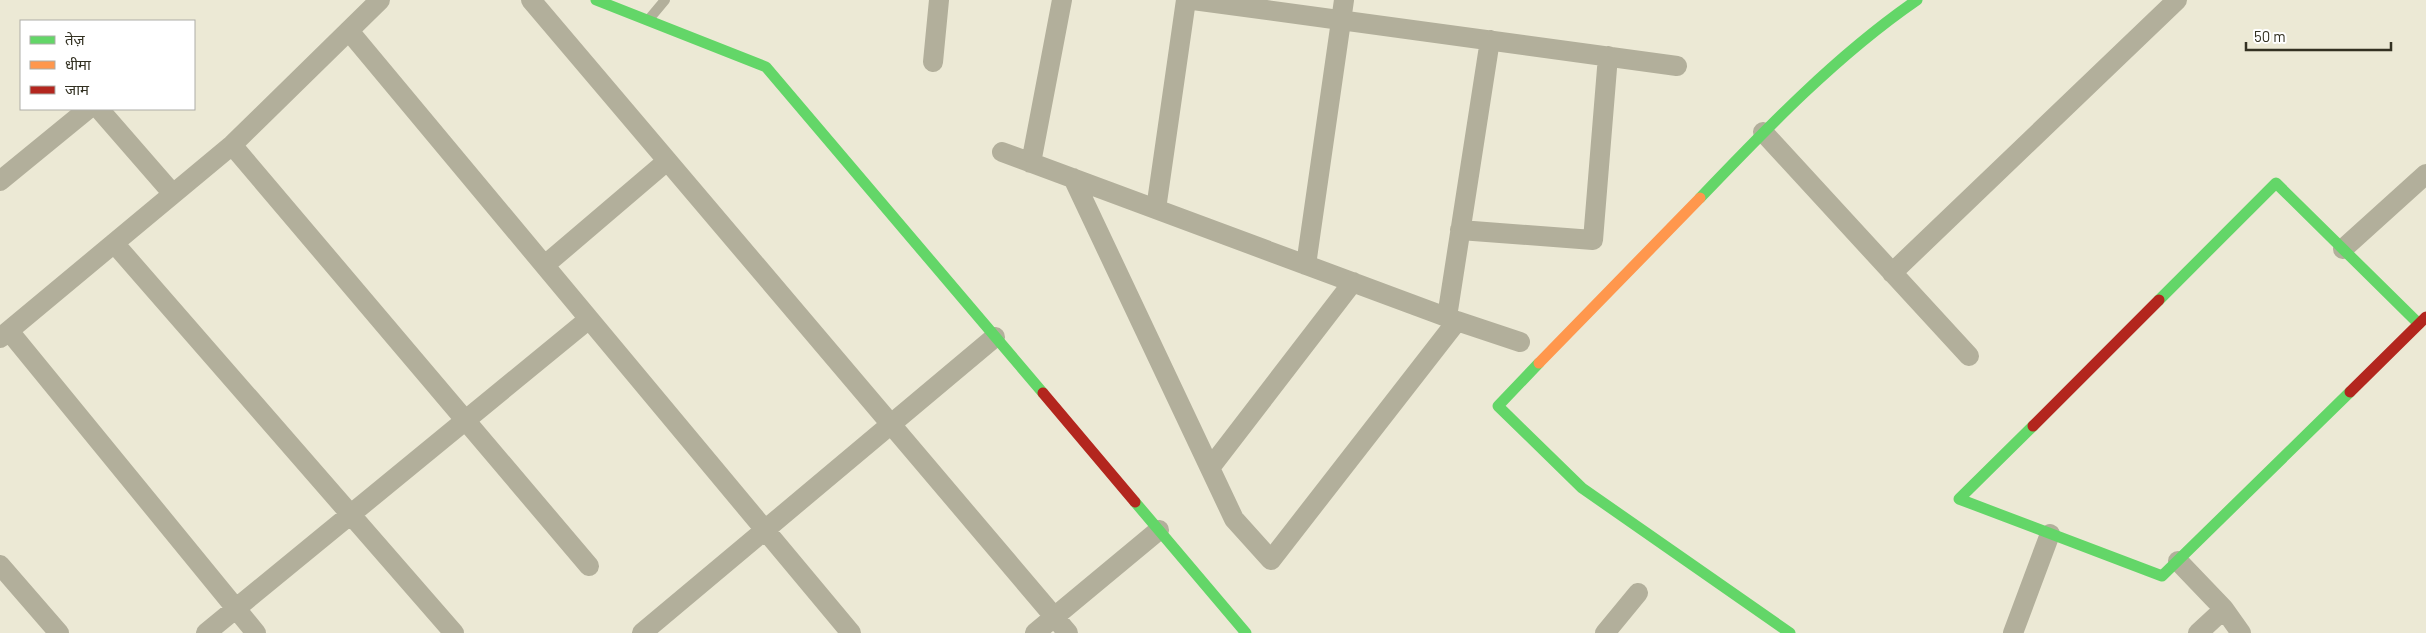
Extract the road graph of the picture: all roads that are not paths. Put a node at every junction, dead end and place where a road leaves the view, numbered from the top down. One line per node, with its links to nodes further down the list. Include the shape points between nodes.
1 (380, 0): 14 (street)
2 (531, 0): 24 (street)
3 (596, 0): 12 (street)
4 (665, 0): 12 (lane)
5 (939, 0): 17 (street)
6 (1062, 0): 25 (street)
7 (1186, 0): 30 (street)
8 (1193, 0): 13 (street)
9 (1344, 0): 13 (street)
10 (1917, 0): 21 (street, via 1879,26)
11 (2177, 0): 36 (street)
12 (648, 20): 42 (street, via 766,67)
13 (1341, 20): 15 (street); 35 (street)
14 (349, 31): 22 (street); 34 (street)
15 (1490, 40): 16 (street); 31 (street)
16 (1608, 56): 18 (street); 31 (street, via 1593,240)
17 (934, 62)
18 (1677, 66)
19 (87, 110): 28 (street)
20 (100, 110): 29 (street)
21 (1762, 132): 36 (street); 69 (street, via 1498,406 1582,488)
22 (232, 145): 29 (street); 45 (street)
23 (1002, 152): 25 (street)
24 (667, 161): 34 (street); 46 (street)
25 (1031, 163): 27 (street)
26 (2426, 174): 33 (street)
27 (1073, 178): 30 (street); 47 (street)
28 (0, 181)
29 (173, 194): 32 (street)
30 (1156, 209): 35 (street)
31 (1460, 230): 39 (street)
32 (114, 244): 41 (street); 48 (street)
33 (2343, 249): 40 (street); 51 (street, via 2276,183 1959,499)
34 (545, 265): 38 (street)
35 (1306, 265): 37 (street)
36 (1892, 273): 44 (street)
37 (1353, 282): 39 (street); 47 (street)
38 (589, 319): 45 (street); 49 (street)
39 (1452, 319): 43 (street); 47 (street, via 1271,560 1234,519)
40 (2423, 321): 52 (street)
41 (5, 335): 56 (street)
42 (995, 337): 46 (street); 50 (street)
43 (1520, 342)
44 (1969, 356)
45 (466, 420): 48 (street); 54 (street)
46 (891, 424): 49 (street); 58 (street)
47 (1210, 468)
48 (350, 515): 56 (street); 63 (street)
49 (765, 530): 59 (street); 64 (street)
50 (1158, 530): 58 (street); 67 (street)
51 (2050, 534): 52 (street, via 2162,576); 70 (street)
52 (2178, 561): 57 (street)
53 (0, 565): 60 (street)
54 (589, 566)
55 (1638, 593): 68 (street)
56 (236, 609): 61 (street); 62 (street)
57 (2224, 609): 71 (street); 72 (street)
58 (1054, 617): 65 (street); 66 (street)
59 (845, 631)
60 (59, 633)
61 (206, 633)
62 (256, 633)
63 (454, 633)
64 (642, 633)
65 (1035, 633)
66 (1068, 633)
67 (1246, 633)
68 (1605, 633)
69 (1790, 633)
70 (2013, 633)
71 (2198, 633)
72 (2240, 633)

